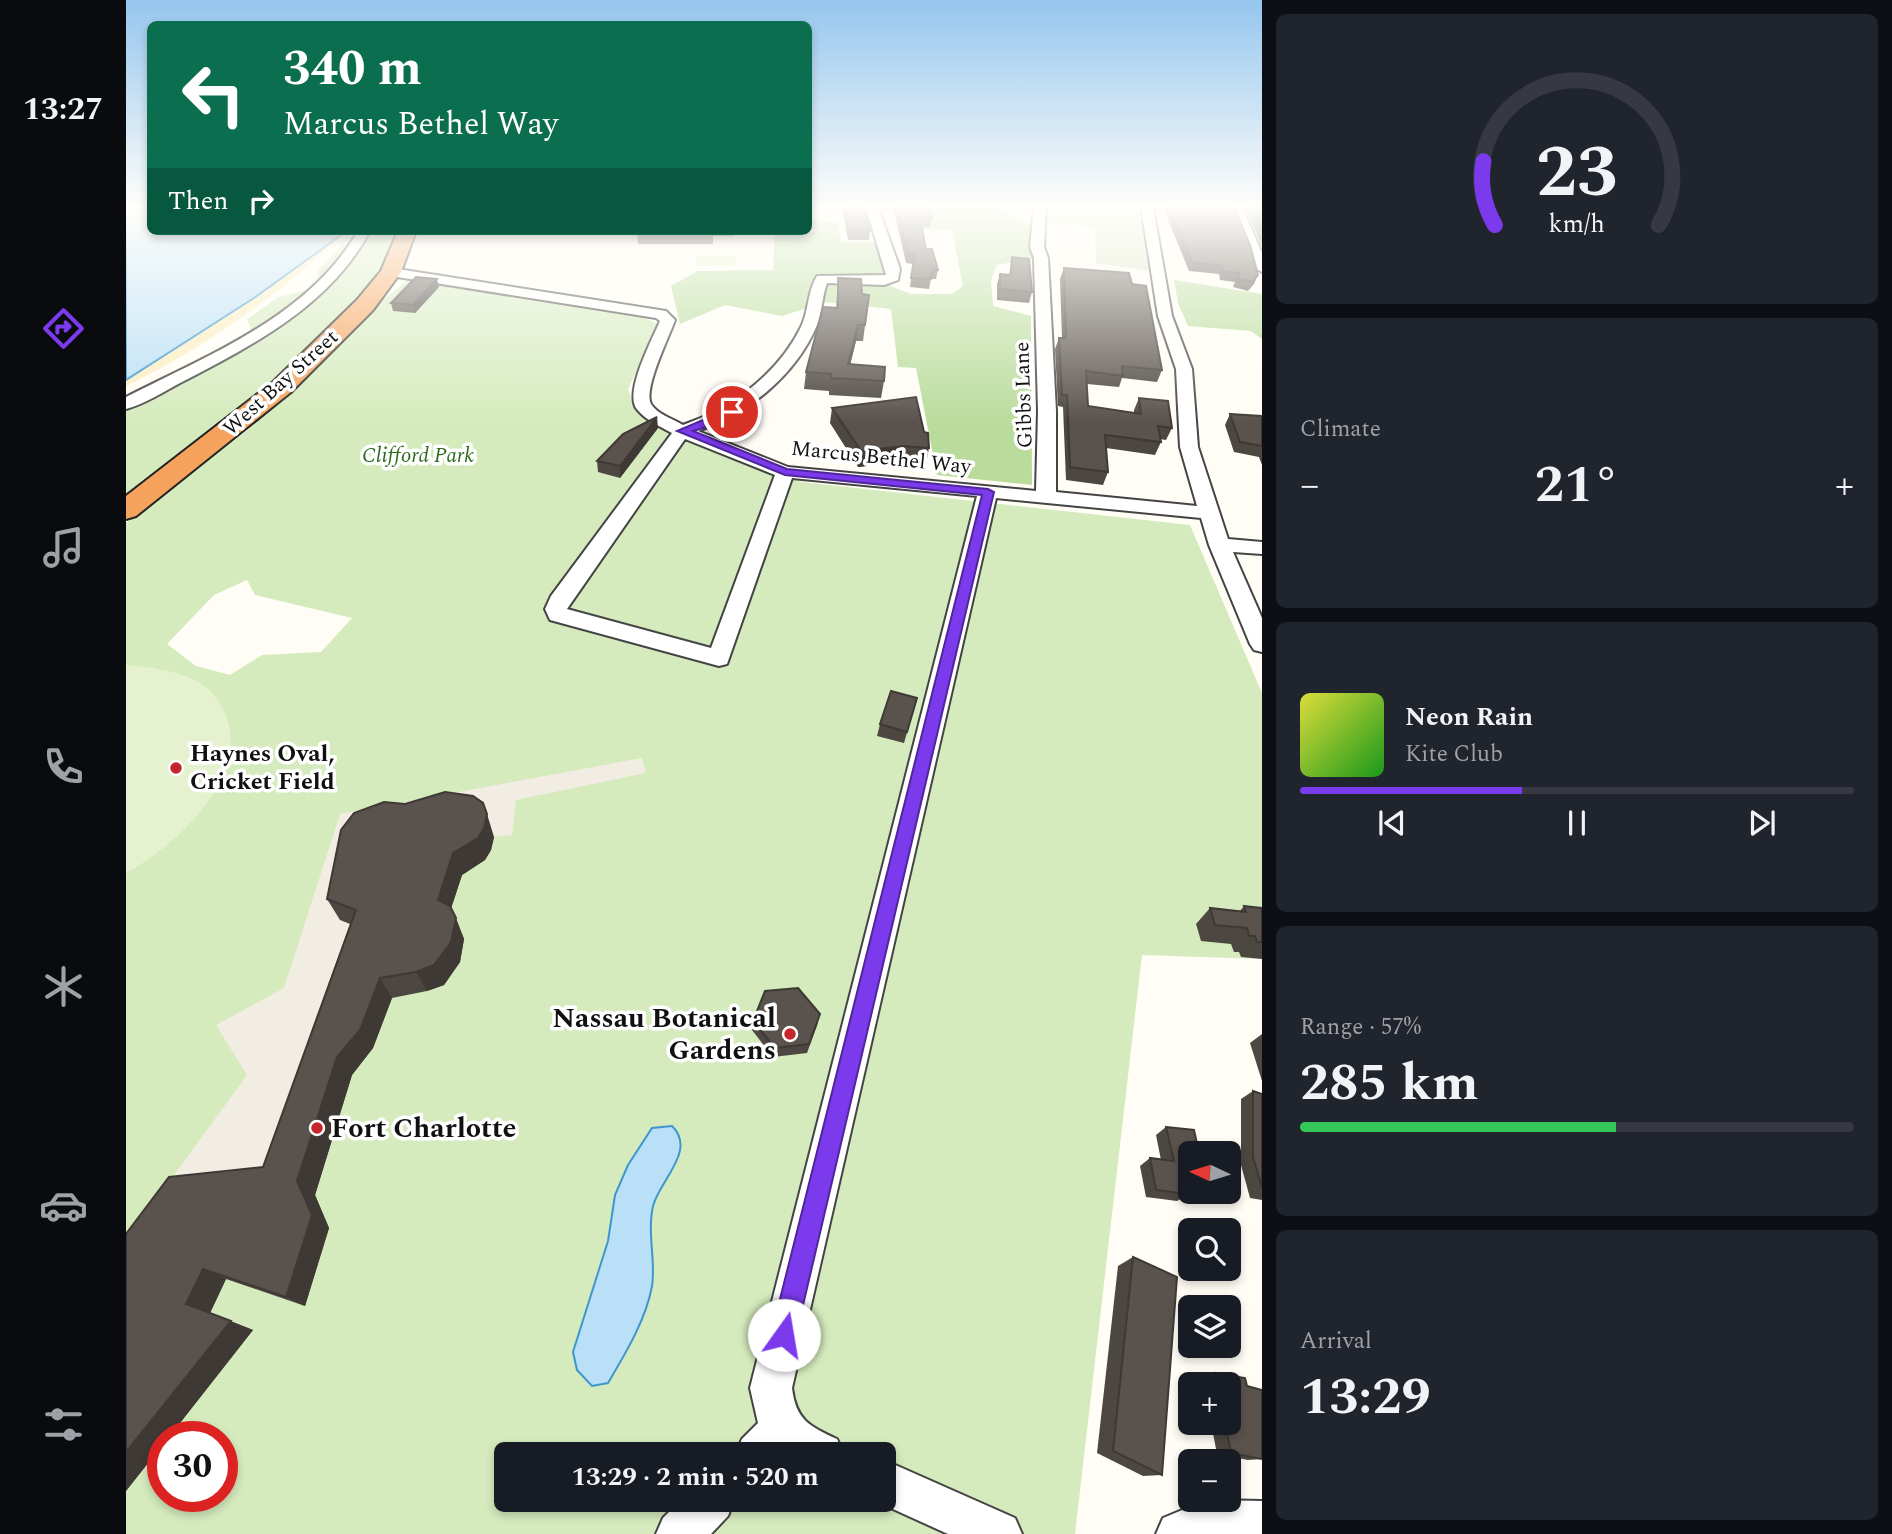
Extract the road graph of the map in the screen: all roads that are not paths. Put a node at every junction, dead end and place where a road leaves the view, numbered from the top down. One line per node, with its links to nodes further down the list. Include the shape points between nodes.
1 (327, 279): 7 (street, via 289,317)
2 (386, 279): 12 (highway, West Bay Street, via 282,387)
3 (433, 279): 8 (street, Marcus Bethel Way, via 661,314 668,320 640,391 643,405 654,416)
4 (891, 279): 8 (street, via 822,279 805,334 770,379 732,412)
5 (1042, 279): 11 (street, Gibbs Lane)
6 (1158, 279): 13 (street, via 1184,369 1189,447)
7 (126, 404)
8 (682, 431): 9 (street, Marcus Bethel Way); 9 (street, via 559,601 558,615 719,658)
9 (785, 472): 10 (street, Marcus Bethel Way)
10 (988, 492): 11 (street, Marcus Bethel Way); 17 (street, via 771,1388)
11 (1046, 498): 13 (street, Marcus Bethel Way)
12 (126, 510)
13 (1208, 513): 14 (street)
14 (1219, 545): 15 (street); 16 (street)
15 (1262, 548)
16 (1262, 644)
17 (769, 1442)
18 (896, 1487): 22 (street)
19 (700, 1512): 21 (street)
20 (1262, 1524): 23 (street, via 1230,1520)
21 (679, 1534)
22 (999, 1534)
23 (1179, 1534)

